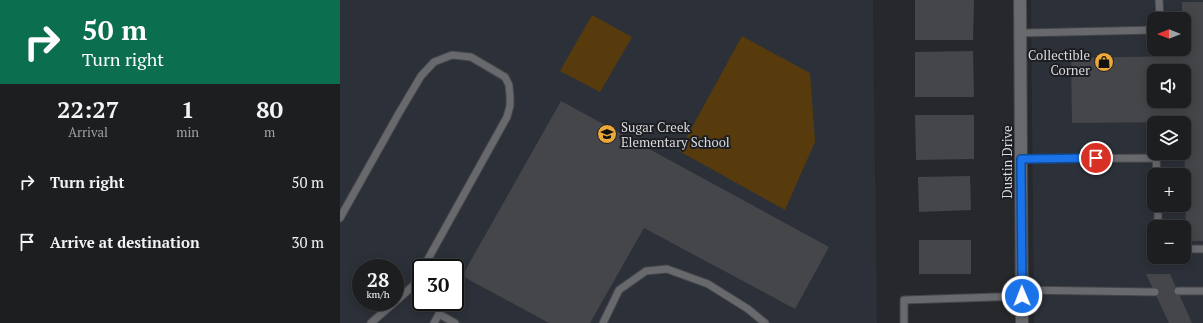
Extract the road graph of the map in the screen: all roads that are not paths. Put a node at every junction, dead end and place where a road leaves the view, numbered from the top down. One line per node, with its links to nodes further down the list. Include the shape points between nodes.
1 (1020, 0): 5 (street, Dustin Drive)
2 (1159, 0): 3 (lane)
3 (1160, 12)
4 (1147, 30): 5 (lane)
5 (1021, 33): 6 (street, Dustin Drive)
6 (1021, 159): 7 (lane, via 1156,158); 16 (street, Dustin Drive)
7 (1157, 168)
8 (340, 218): 11 (lane, via 422,76 434,62 452,55 471,57 505,77 509,85 510,106 507,117)
9 (1191, 249): 10 (lane)
10 (1203, 249)
11 (428, 259)
12 (412, 287): 17 (lane)
13 (1178, 291): 14 (lane)
14 (1203, 291)
15 (1154, 292): 16 (lane)
16 (1022, 293): 22 (lane, via 904,300); 23 (street, Dustin Drive)
17 (371, 323)
18 (434, 323): 19 (lane, via 439,314)
19 (455, 323)
20 (603, 323): 21 (lane, via 619,290 646,272 667,269 708,284)
21 (765, 323)
22 (904, 323)
23 (1022, 323)

